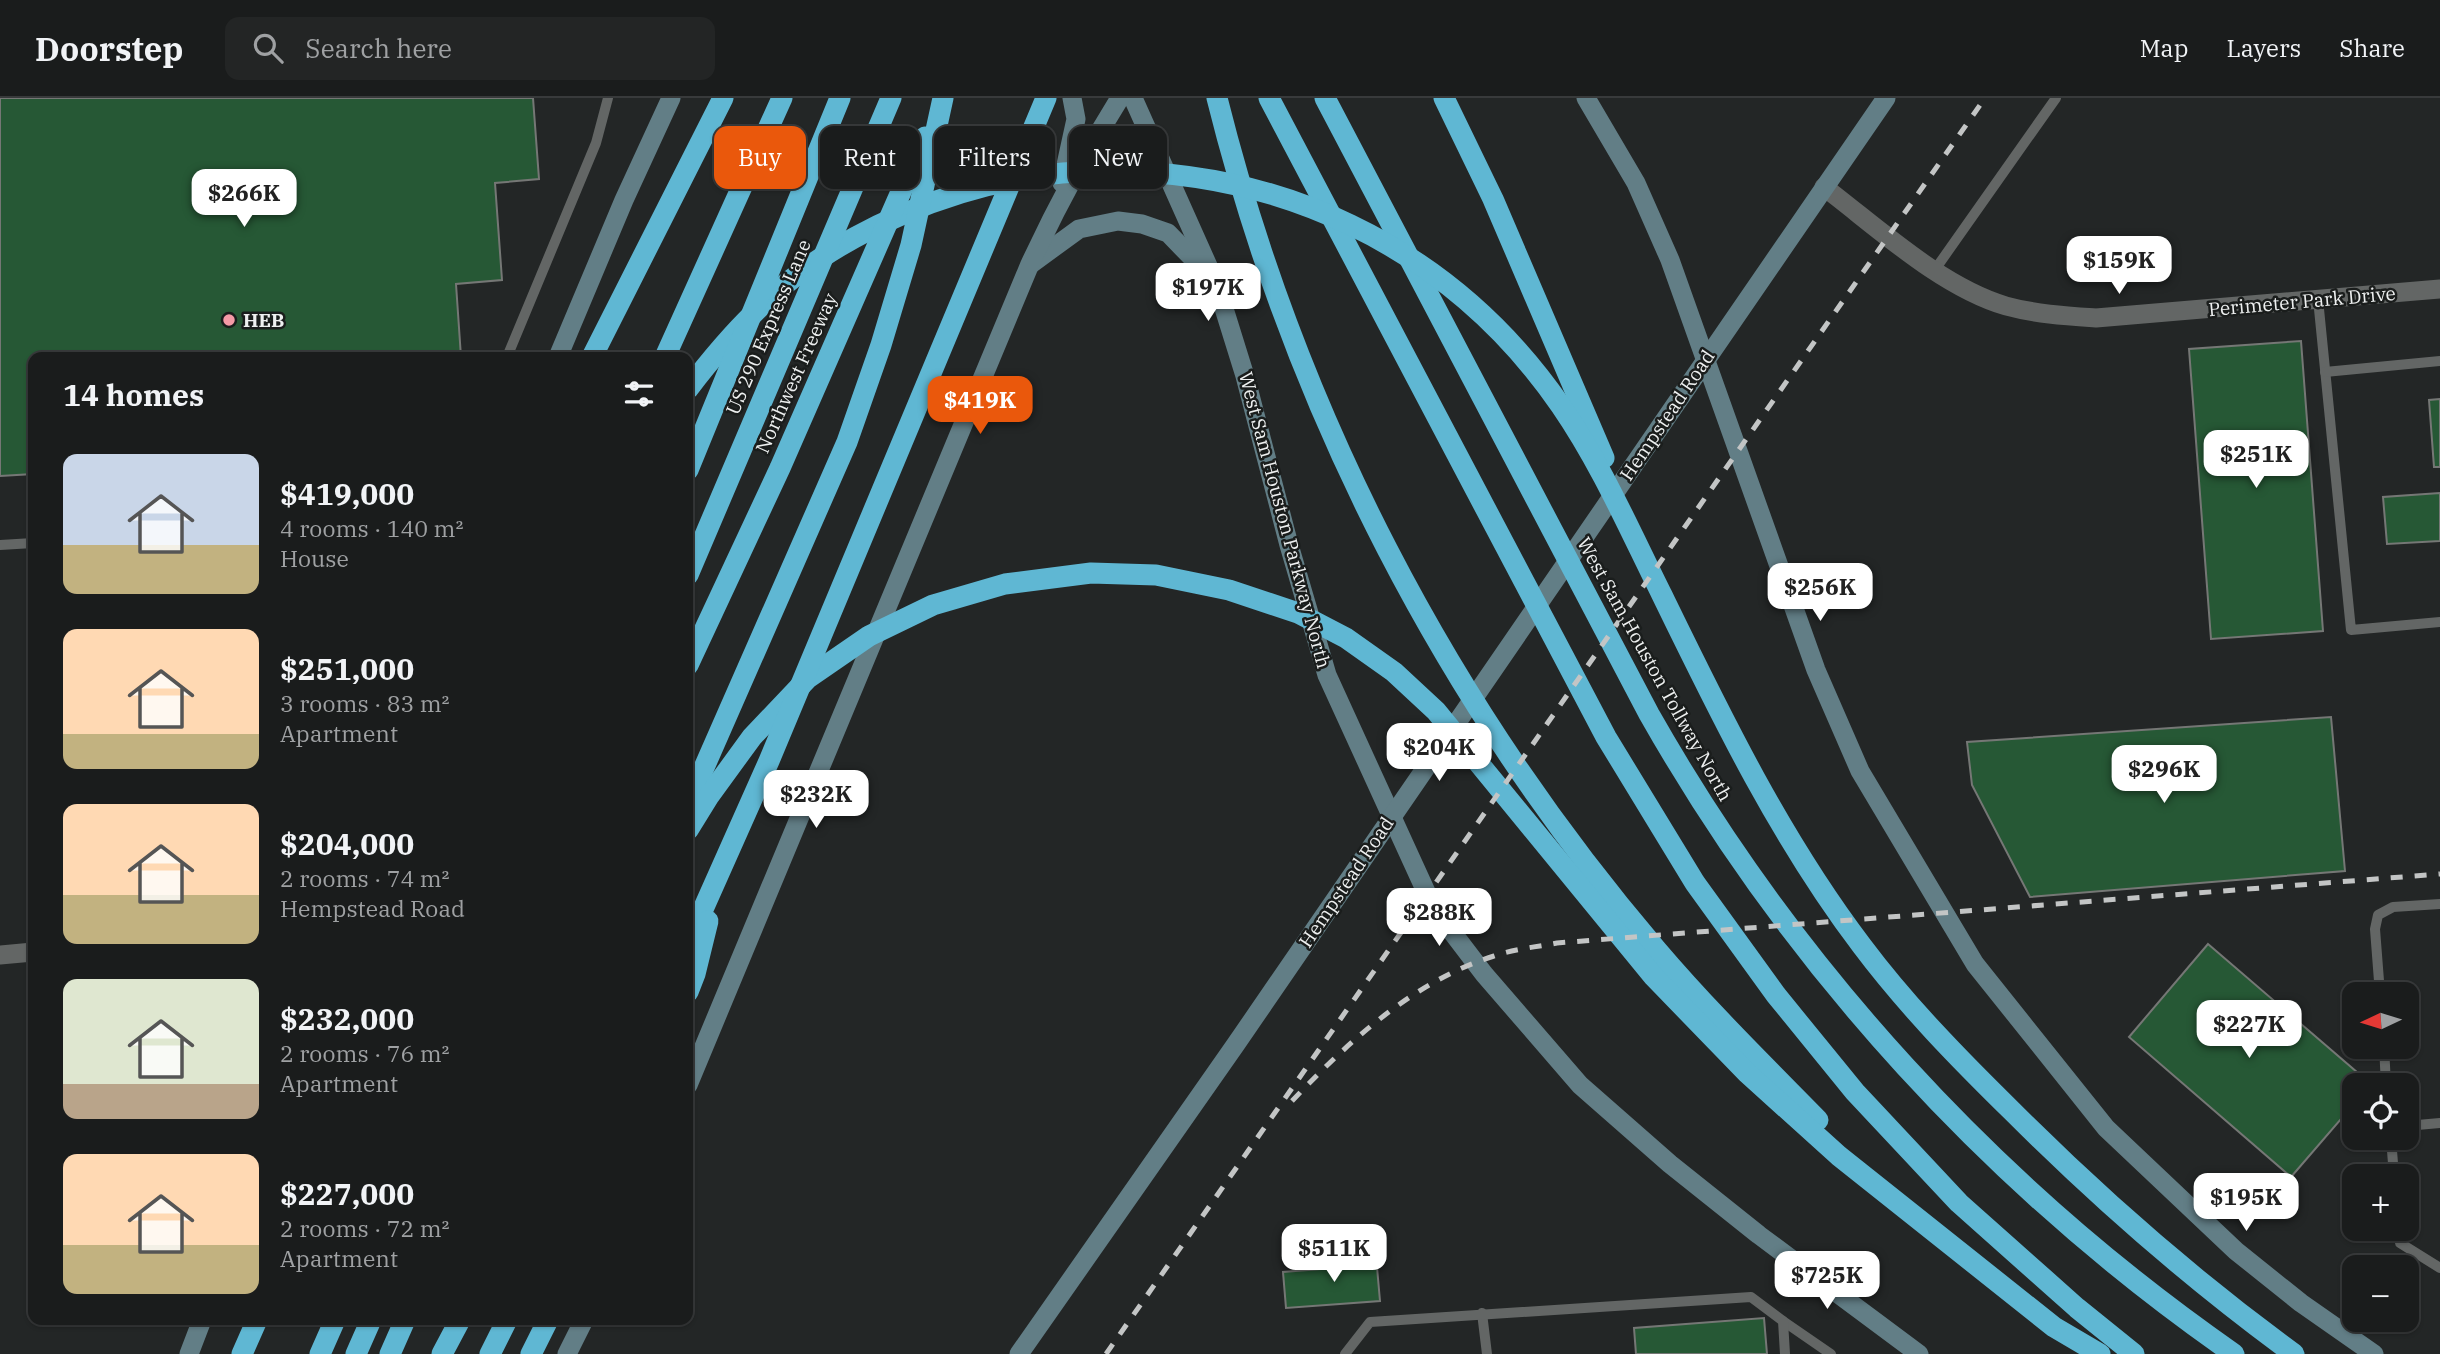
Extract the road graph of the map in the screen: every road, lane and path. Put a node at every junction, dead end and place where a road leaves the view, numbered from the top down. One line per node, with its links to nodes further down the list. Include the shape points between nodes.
1 (608, 98): 27 (lane, via 596,143)
2 (671, 98): 28 (main road)
3 (723, 98): 21 (highway)
4 (782, 98): 31 (highway)
5 (840, 98): 35 (highway)
6 (891, 98): 39 (highway, US 290 Express Lane)
7 (943, 98): 41 (highway, Northwest Freeway); 42 (highway, via 911,245 851,430)
8 (1046, 98): 44 (highway)
9 (1072, 98): 20 (main road, via 1076,119)
10 (1120, 98): 20 (main road)
11 (1133, 98): 24 (main road, West Sam Houston Parkway North)
12 (1217, 98): 54 (highway, via 1267,272 1311,387 1358,494 1455,672 1580,855 1656,950 1821,1123)
13 (1269, 98): 85 (highway, via 1606,737 1695,883 1776,995 1865,1102 1959,1203)
14 (1325, 98): 86 (highway, West Sam Houston Tollway North, via 1649,713 1701,802 1758,885 1864,1020 1996,1160 2103,1255)
15 (1444, 98): 36 (highway, via 1602,448)
16 (1587, 98): 88 (main road, via 1636,183 1670,261 1815,670 1860,771 1975,964 2106,1128 2236,1251)
17 (1885, 98): 19 (main road, Hempstead Road)
18 (2056, 98): 23 (lane)
19 (1824, 187): 23 (street, Perimeter Park Drive); 78 (main road, Hempstead Road)
20 (1057, 204): 22 (main road)
21 (640, 262): 29 (highway); 30 (highway)
22 (1030, 264): 24 (main road, via 1079,229 1118,221 1168,233); 51 (main road)
23 (1934, 271): 26 (street, Perimeter Park Drive, via 2007,306 2075,317)
24 (1217, 286): 83 (main road, West Sam Houston Parkway North, via 1327,675 1433,907 1580,1085 1759,1235)
25 (2440, 289): 26 (street, Perimeter Park Drive)
26 (2318, 299): 33 (lane)
27 (510, 352)
28 (560, 352)
29 (595, 352)
30 (610, 352)
31 (667, 352)
32 (2440, 361): 33 (lane)
33 (2325, 372): 40 (lane, via 2351,631)
34 (693, 383): 36 (highway, via 756,310 783,287 839,248 899,217 963,192 1029,178 1097,171 1166,173 1233,184 1298,202 1362,230 1422,265 1476,307 1524,356 1571,421)
35 (693, 458)
36 (1615, 501): 87 (highway, via 1754,777 1826,895 1884,974 1929,1026 2089,1186 2214,1294)
37 (28, 543): 38 (lane)
38 (0, 545)
39 (693, 563)
40 (2440, 622)
41 (693, 654)
42 (693, 793)
43 (693, 822): 54 (highway, via 752,737 808,678 869,636 933,605 1005,584 1091,573 1156,575 1229,590 1298,613 1346,638 1394,672 1436,711 1691,1016 1839,1156)
44 (720, 875): 46 (highway); 49 (highway)
45 (2440, 904): 50 (lane, via 2393,907 2378,915)
46 (693, 932)
47 (28, 952): 48 (street)
48 (0, 955)
49 (693, 979)
50 (2379, 982)
51 (693, 1073)
52 (2440, 1123): 53 (lane)
53 (2419, 1125)
54 (1936, 1233): 84 (highway, via 2054,1327)
55 (2400, 1241): 56 (lane)
56 (2440, 1268)
57 (1482, 1313): 58 (lane, via 1751,1297); 79 (lane, via 1370,1322); 80 (lane)
58 (1783, 1321): 81 (lane); 82 (lane)
59 (200, 1325): 69 (main road)
60 (255, 1325): 70 (highway)
61 (317, 1325): 71 (highway)
62 (333, 1325): 71 (highway)
63 (369, 1325): 72 (highway)
64 (403, 1325): 73 (highway)
65 (457, 1325): 74 (highway)
66 (504, 1325): 75 (highway)
67 (546, 1325): 76 (highway)
68 (582, 1325): 77 (main road)
69 (189, 1354)
70 (242, 1354)
71 (319, 1354)
72 (356, 1354)
73 (390, 1354)
74 (442, 1354)
75 (490, 1354)
76 (531, 1354)
77 (567, 1354)
78 (1019, 1354)
79 (1345, 1354)
80 (1487, 1354)
81 (1785, 1354)
82 (1831, 1354)
83 (1919, 1354)
84 (2100, 1354)
85 (2134, 1354)
86 (2234, 1354)
87 (2294, 1354)
88 (2374, 1354)

